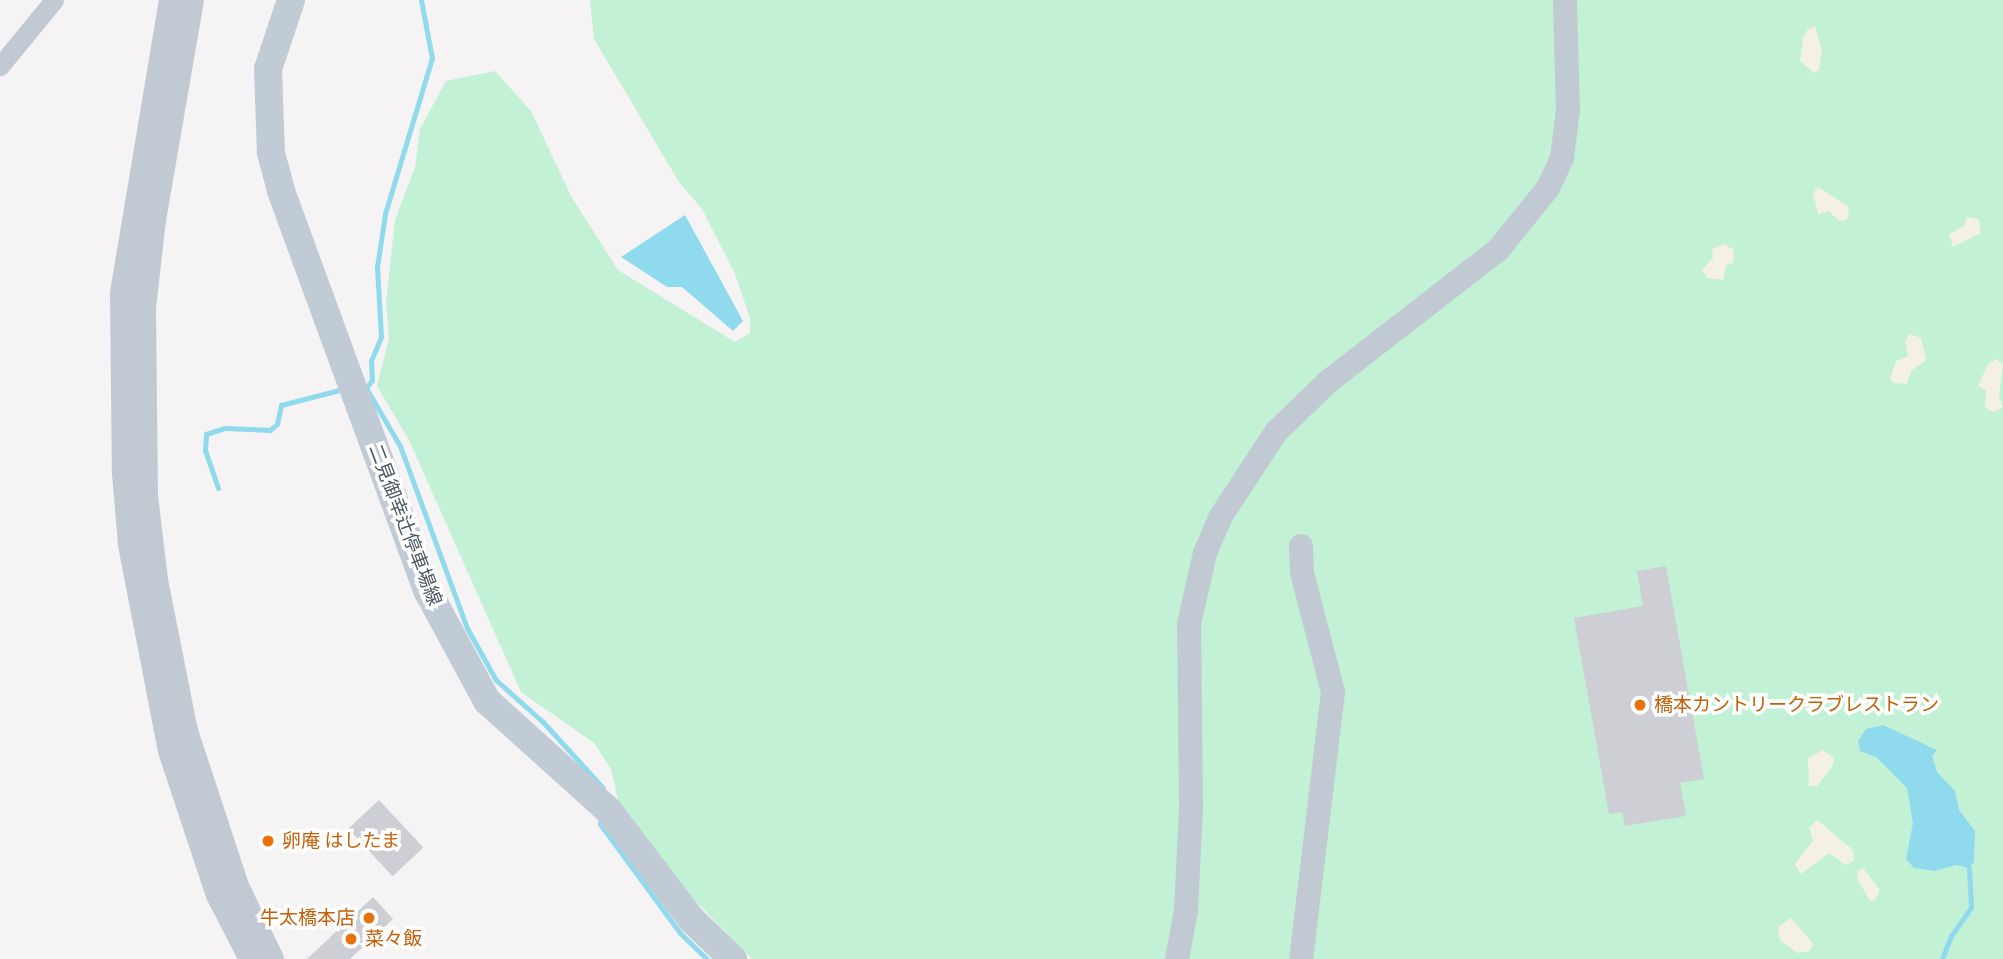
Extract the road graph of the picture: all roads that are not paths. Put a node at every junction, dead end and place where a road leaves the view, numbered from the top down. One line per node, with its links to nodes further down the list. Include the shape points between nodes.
1 (54, 0): 6 (street)
2 (171, 0): 8 (street, via 122,294 124,473 130,545 170,751 218,895)
3 (192, 0): 9 (street, via 154,220 144,308 146,496 156,580 186,731 237,886)
4 (291, 0): 10 (main road, 二見御幸辻停車場線, via 268,69 271,153 427,590 488,701 608,810 692,920)
5 (1566, 0): 11 (street, via 1568,110 1562,158 1548,188 1497,250 1329,381 1276,432 1235,492 1205,553 1189,624 1191,808 1186,911)
6 (0, 66)
7 (1300, 546): 12 (street, via 1302,573 1333,692 1321,823)
8 (251, 959)
9 (272, 959)
10 (733, 959)
11 (1177, 959)
12 (1301, 959)

